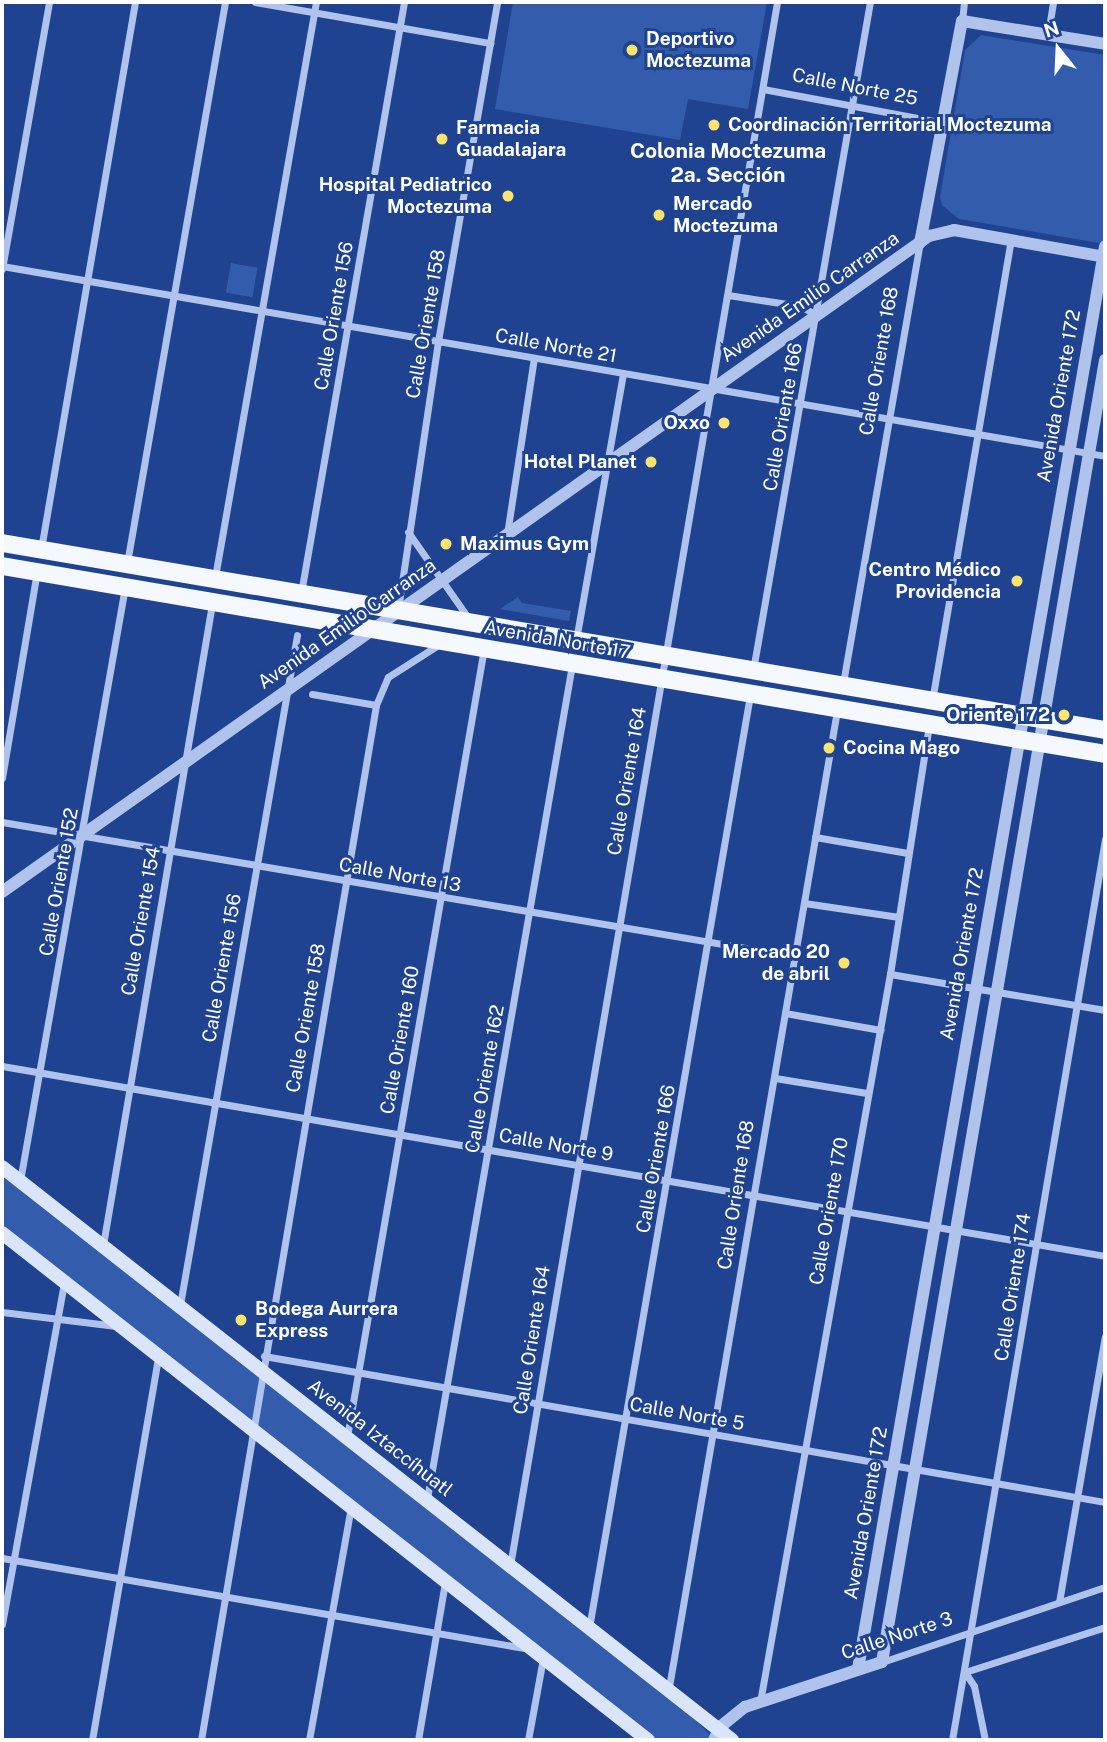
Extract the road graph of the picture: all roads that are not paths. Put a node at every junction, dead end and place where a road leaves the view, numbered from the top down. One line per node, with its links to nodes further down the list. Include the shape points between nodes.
1 (49, 2): 24 (street)
2 (135, 2): 25 (street)
3 (225, 2): 27 (street)
4 (255, 2): 12 (street)
5 (316, 2): 12 (street)
6 (404, 2): 14 (street, Calle Oriente 156)
7 (498, 2): 16 (street, Calle Oriente 158)
8 (777, 2): 18 (street, Calle Oriente 164)
9 (870, 2): 19 (street, Calle Oriente 166)
10 (964, 2): 13 (street, Calle Oriente 168)
11 (1053, 2): 15 (street)
12 (314, 13): 14 (street); 28 (street)
13 (962, 21): 15 (street); 20 (street, Calle Oriente 168)
14 (400, 29): 16 (street); 30 (street, Calle Oriente 156)
15 (1048, 34): 17 (street)
16 (490, 43): 31 (street, Calle Oriente 158)
17 (1105, 44)
18 (763, 89): 19 (street, Calle Norte 25); 26 (street, Calle Oriente 164)
19 (851, 106): 20 (street, Calle Norte 25); 29 (street, Calle Oriente 166)
20 (940, 122): 22 (street, Calle Oriente 168)
21 (1012, 240): 22 (street, via 954,230); 23 (street); 38 (street)
22 (920, 243): 29 (street, Avenida Emilio Carranza); 37 (street, Calle Oriente 168)
23 (1105, 253): 39 (street, Avenida Oriente 172)
24 (2, 267): 25 (street, Calle Norte 21)
25 (88, 281): 27 (street, Calle Norte 21); 46 (street)
26 (728, 295): 29 (street, via 800,306); 35 (street, Calle Oriente 164)
27 (176, 296): 28 (street, Calle Norte 21); 47 (street)
28 (263, 311): 30 (street, Calle Norte 21); 50 (street)
29 (817, 315): 35 (street, Avenida Emilio Carranza); 36 (street, Calle Oriente 166)
30 (348, 326): 31 (street, Calle Norte 21); 53 (street, Calle Oriente 156)
31 (438, 341): 32 (street, Calle Norte 21); 43 (street, Calle Oriente 158)
32 (534, 358): 34 (street, Calle Norte 21); 44 (street)
33 (1105, 360): 40 (street, Avenida Oriente 172)
34 (623, 373): 35 (street, Calle Norte 21); 42 (street)
35 (711, 390): 36 (street, Calle Norte 21); 42 (street, Avenida Emilio Carranza); 62 (street, Calle Oriente 164)
36 (802, 403): 37 (street, Calle Norte 21); 64 (street, Calle Oriente 166)
37 (889, 418): 38 (street, Calle Norte 21); 66 (street, Calle Oriente 168)
38 (978, 434): 39 (street, Calle Norte 21); 70 (street)
39 (1069, 449): 40 (street, Calle Norte 21); 73 (street, Avenida Oriente 172)
40 (1088, 453): 41 (street, Calle Norte 21); 74 (street, Avenida Oriente 172)
41 (1105, 456)
42 (611, 461): 44 (street, Avenida Emilio Carranza); 60 (street)
43 (407, 531): 51 (street); 55 (street, Calle Oriente 158)
44 (506, 535): 51 (street, Avenida Emilio Carranza)
45 (2, 543): 46 (main road, Avenida Norte 17)
46 (41, 549): 47 (main road, Avenida Norte 17)
47 (126, 564): 50 (main road, Avenida Norte 17)
48 (2, 566): 49 (main road, Avenida Norte 17)
49 (37, 572): 52 (main road, Avenida Norte 17); 81 (street)
50 (215, 579): 53 (main road, Avenida Norte 17)
51 (443, 580): 55 (street, Avenida Emilio Carranza); 56 (street)
52 (125, 587): 54 (main road, Avenida Norte 17); 83 (street, Calle Oriente 152)
53 (301, 594): 55 (main road, Avenida Norte 17)
54 (213, 602): 57 (main road, Avenida Norte 17); 80 (street, Calle Oriente 154)
55 (397, 610): 56 (main road, Avenida Norte 17); 57 (street, Avenida Emilio Carranza)
56 (472, 623): 60 (main road, Avenida Norte 17)
57 (373, 629): 59 (main road, Avenida Norte 17); 67 (street, Avenida Emilio Carranza)
58 (297, 635): 67 (street, Calle Oriente 156)
59 (443, 641): 61 (main road, Avenida Norte 17); 71 (street, Calle Oriente 158, via 388,677)
60 (576, 641): 62 (main road, Avenida Norte 17)
61 (484, 648): 63 (main road, Avenida Norte 17); 91 (street, Calle Oriente 160)
62 (665, 656): 64 (main road, Avenida Norte 17); 65 (street, Calle Oriente 164)
63 (573, 664): 65 (main road, Avenida Norte 17); 93 (street, Calle Oriente 162)
64 (753, 671): 66 (main road, Avenida Norte 17)
65 (661, 679): 69 (main road, Avenida Norte 17); 95 (street, Calle Oriente 164)
66 (843, 686): 70 (main road, Avenida Norte 17)
67 (289, 688): 80 (street, Avenida Emilio Carranza); 88 (street, Calle Oriente 156)
68 (312, 694): 71 (street)
69 (750, 694): 72 (main road, Avenida Norte 17); 96 (street, Calle Oriente 166)
70 (932, 701): 73 (main road, Avenida Norte 17)
71 (376, 705): 89 (street, Calle Oriente 158)
72 (838, 709): 75 (main road, Avenida Norte 17); 84 (street, Calle Oriente 168)
73 (1023, 717): 74 (main road, Avenida Norte 17); 77 (street, Avenida Oriente 172)
74 (1043, 720): 76 (main road, Avenida Norte 17); 78 (street, Avenida Oriente 172)
75 (929, 726): 77 (main road, Avenida Norte 17); 87 (street, Calle Oriente 170)
76 (1105, 730)
77 (1018, 740): 78 (main road, Avenida Norte 17); 99 (street, Avenida Oriente 172)
78 (1038, 744): 79 (main road, Avenida Norte 17); 100 (street, Avenida Oriente 172)
79 (1105, 754)
80 (184, 762): 83 (street, Avenida Emilio Carranza); 86 (street, Calle Oriente 154)
81 (2, 778)
82 (2, 821): 83 (street, Calle Norte 13)
83 (84, 835): 86 (street, Calle Norte 13); 90 (street, Avenida Emilio Carranza); 106 (street, Calle Oriente 152)
84 (814, 837): 87 (street); 92 (street, Calle Oriente 168)
85 (1105, 839): 101 (street, Calle Oriente 174)
86 (169, 850): 88 (street, Calle Norte 13); 108 (street, Calle Oriente 154)
87 (908, 853): 94 (street, Calle Oriente 170)
88 (255, 866): 89 (street, Calle Norte 13); 110 (street, Calle Oriente 156)
89 (346, 881): 91 (street, Calle Norte 13); 111 (street, Calle Oriente 158)
90 (2, 892)
91 (441, 898): 93 (street, Calle Norte 13); 112 (street, Calle Oriente 160)
92 (804, 903): 94 (street); 97 (street, Calle Oriente 168)
93 (529, 914): 95 (street, Calle Norte 13); 113 (street, Calle Oriente 162)
94 (899, 917): 98 (street, Calle Oriente 170)
95 (618, 926): 96 (street, Calle Norte 13); 114 (street, Calle Oriente 164)
96 (709, 942): 97 (street, Calle Norte 13); 116 (street, Calle Oriente 166)
97 (793, 956): 103 (street, Calle Oriente 168)
98 (890, 974): 99 (street); 104 (street, Calle Oriente 170)
99 (976, 988): 100 (street); 120 (street, Avenida Oriente 172)
100 (996, 991): 101 (street); 121 (street, Avenida Oriente 172)
101 (1076, 1004): 102 (street); 124 (street, Calle Oriente 174)
102 (1105, 1010)
103 (785, 1013): 104 (street); 107 (street, Calle Oriente 168)
104 (880, 1030): 109 (street, Calle Oriente 170)
105 (2, 1066): 106 (street, Calle Norte 9)
106 (41, 1073): 108 (street, Calle Norte 9); 117 (street, Calle Oriente 152)
107 (775, 1078): 109 (street); 118 (street, Calle Oriente 168)
108 (128, 1088): 110 (street, Calle Norte 9); 123 (street, Calle Oriente 154)
109 (867, 1093): 119 (street, Calle Oriente 170)
110 (215, 1103): 111 (street, Calle Norte 9); 127 (street, Calle Oriente 156)
111 (305, 1119): 112 (street, Calle Norte 9); 133 (street, Calle Oriente 158)
112 (399, 1135): 113 (street, Calle Norte 9); 134 (street, Calle Oriente 160)
113 (488, 1150): 114 (street, Calle Norte 9); 135 (street, Calle Oriente 162)
114 (577, 1165): 116 (street, Calle Norte 9); 136 (street, Calle Oriente 164)
115 (2, 1167): 117 (main road, Avenida Iztaccíhuatl)
116 (668, 1180): 118 (street, Calle Norte 9); 137 (street, Calle Oriente 166)
117 (20, 1182): 123 (main road, Avenida Iztaccíhuatl)
118 (755, 1195): 119 (street, Calle Norte 9); 139 (street, Calle Oriente 168)
119 (845, 1212): 120 (street, Calle Norte 9); 141 (street, Calle Oriente 170)
120 (937, 1227): 121 (street, Calle Norte 9); 142 (street, Avenida Oriente 172)
121 (954, 1231): 124 (street, Calle Norte 9); 143 (street, Avenida Oriente 172)
122 (2, 1233): 126 (main road)
123 (103, 1245): 127 (main road, Avenida Iztaccíhuatl)
124 (1035, 1245): 125 (street, Calle Norte 9); 144 (street, Calle Oriente 174)
125 (1105, 1256)
126 (64, 1282): 129 (street); 130 (main road)
127 (180, 1306): 133 (main road, Avenida Iztaccíhuatl)
128 (2, 1312): 129 (street)
129 (55, 1320): 130 (street); 150 (street)
130 (121, 1327): 132 (main road)
131 (1105, 1337): 145 (street)
132 (158, 1357): 138 (main road); 152 (street)
133 (263, 1362): 134 (street, Calle Norte 5); 138 (street, Calle Oriente 158); 140 (main road, Avenida Iztaccíhuatl)
134 (359, 1374): 135 (street, Calle Norte 5); 140 (street, Calle Oriente 160)
135 (446, 1389): 136 (street, Calle Norte 5); 146 (street, Calle Oriente 162)
136 (537, 1405): 137 (street, Calle Norte 5); 151 (street, Calle Oriente 164)
137 (626, 1419): 139 (street, Calle Norte 5); 160 (street, Calle Oriente 166)
138 (252, 1431): 148 (main road); 155 (street, Calle Oriente 158)
139 (715, 1435): 141 (street, Calle Norte 5); 167 (street, Calle Oriente 168)
140 (347, 1437): 146 (main road, Avenida Iztaccíhuatl)
141 (802, 1449): 142 (street, Calle Norte 5); 168 (street, Calle Oriente 170)
142 (894, 1466): 143 (street, Calle Norte 5); 165 (street, Avenida Oriente 172)
143 (915, 1470): 144 (street, Calle Norte 5); 164 (street, Avenida Oriente 172)
144 (999, 1485): 145 (street, Calle Norte 5); 161 (street, Calle Oriente 174)
145 (1079, 1497): 147 (street, Calle Norte 5); 156 (street)
146 (427, 1499): 151 (main road, Avenida Iztaccíhuatl)
147 (1105, 1502)
148 (351, 1507): 153 (main road); 157 (street)
149 (2, 1558): 150 (street)
150 (12, 1560): 152 (street); 158 (street)
151 (510, 1566): 160 (main road, Avenida Iztaccíhuatl)
152 (120, 1578): 155 (street); 171 (street)
153 (445, 1582): 162 (street); 163 (main road)
154 (1105, 1587): 156 (street, Calle Norte 3)
155 (224, 1595): 157 (street); 172 (street, Calle Oriente 158)
156 (1059, 1602): 161 (street, Calle Norte 3)
157 (331, 1616): 162 (street); 173 (street)
158 (2, 1624)
159 (1105, 1627): 166 (street)
160 (589, 1629): 167 (main road, Avenida Iztaccíhuatl)
161 (970, 1632): 164 (street, Calle Norte 3); 166 (street, Calle Oriente 174)
162 (437, 1634): 163 (street); 174 (street)
163 (537, 1653): 170 (main road); 175 (street)
164 (882, 1662): 165 (street, Calle Norte 3)
165 (858, 1669): 168 (street, Calle Norte 3)
166 (965, 1672): 177 (street, Calle Oriente 174); 178 (street, via 974,1686)
167 (669, 1687): 169 (main road, Avenida Iztaccíhuatl)
168 (760, 1702): 169 (street, Calle Norte 3, via 733,1713)
169 (717, 1734): 176 (main road, Avenida Iztaccíhuatl)
170 (640, 1738)
171 (92, 1740)
172 (201, 1740)
173 (309, 1740)
174 (418, 1740)
175 (528, 1740)
176 (732, 1740)
177 (952, 1740)
178 (985, 1740)

